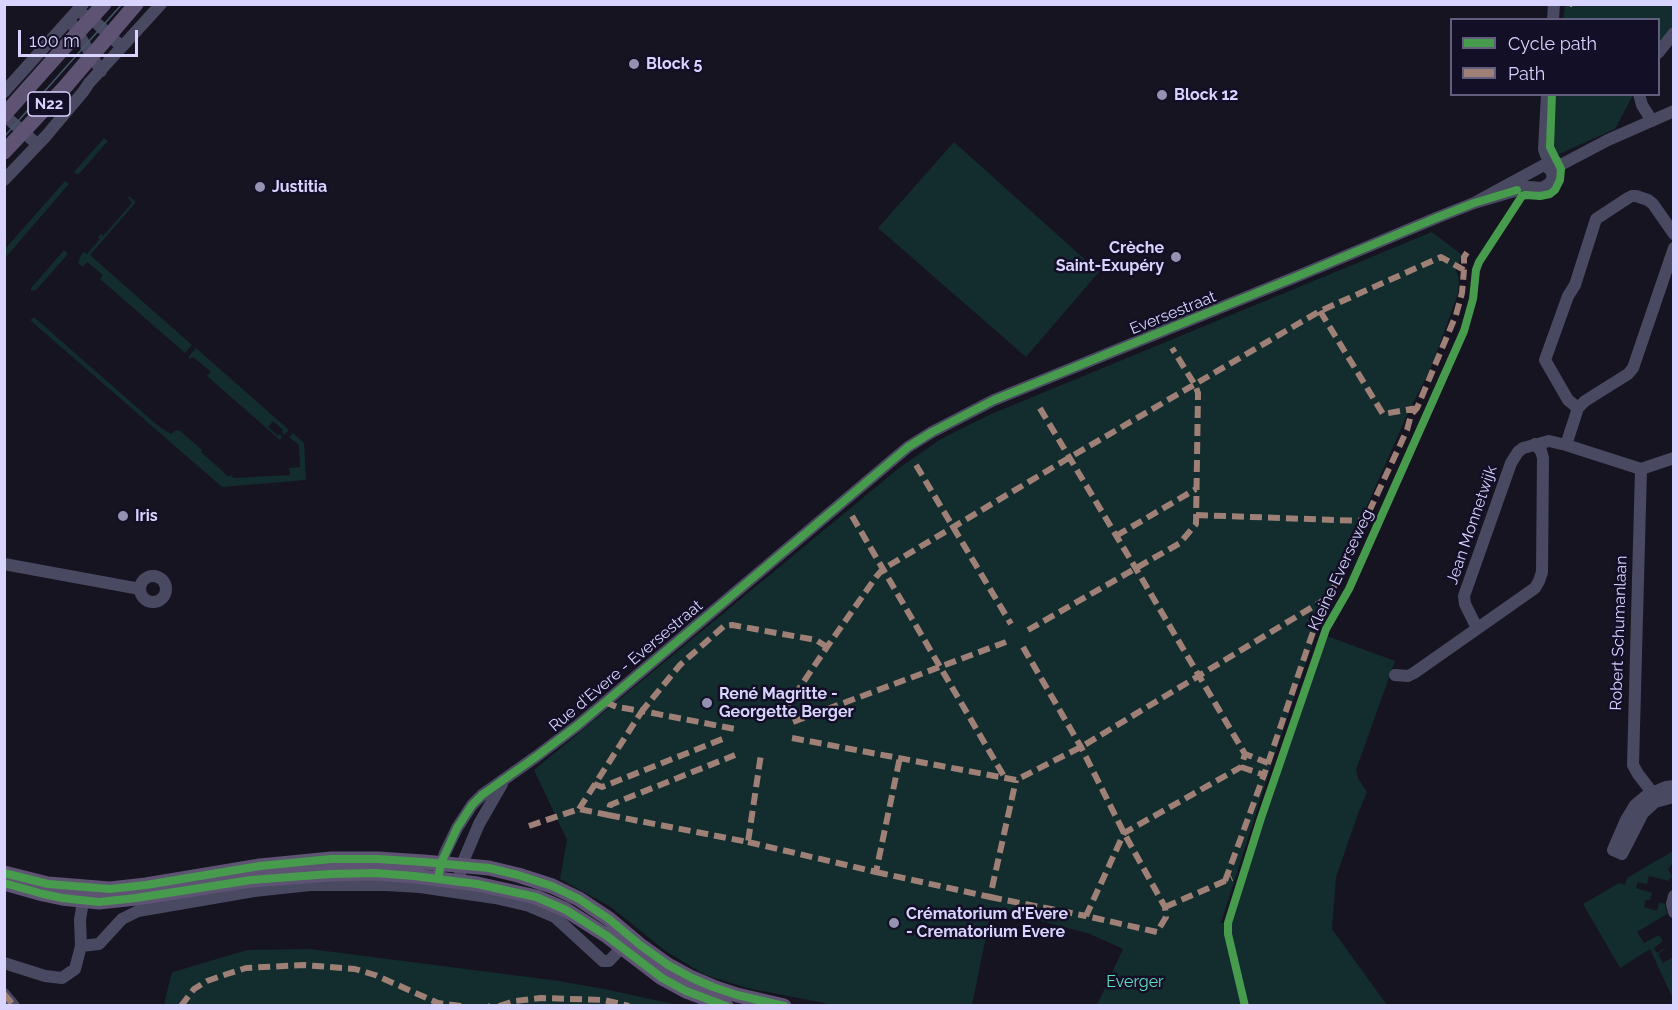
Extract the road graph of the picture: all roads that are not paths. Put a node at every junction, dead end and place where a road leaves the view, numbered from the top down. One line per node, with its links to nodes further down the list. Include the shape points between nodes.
1 (104, 4): 5 (main road)
2 (136, 4): 8 (main road)
3 (160, 4): 9 (street)
4 (76, 12): 5 (street); 6 (street); 15 (street)
5 (91, 18): 6 (main road, N22); 8 (street)
6 (77, 33): 11 (street); 19 (main road, N22)
7 (1674, 33): 10 (street)
8 (109, 35): 9 (street); 11 (main road, N22)
9 (122, 46): 12 (street)
10 (1660, 52)
11 (92, 55): 12 (street); 14 (main road, N22)
12 (101, 71): 13 (street)
13 (89, 83): 14 (street); 22 (street)
14 (64, 87): 21 (main road, N22)
15 (4, 92)
16 (1547, 96): 24 (street, via 1544,149)
17 (1640, 96): 20 (street)
18 (1674, 111): 20 (street, Eversestraat)
19 (4, 115): 21 (street)
20 (1652, 121): 24 (street, Eversestraat)
21 (23, 132): 22 (street); 23 (main road, N22)
22 (37, 144): 25 (street)
23 (4, 152)
24 (1552, 167): 26 (street, Eversestraat); 26 (street, Eversestraat, via 1553,178 1542,188 1528,187)
25 (4, 180)
26 (1474, 203): 34 (street, Eversestraat, via 979,407 914,443)
27 (1674, 234): 29 (street, via 1653,204 1636,196 1596,219 1545,360 1568,400)
28 (1674, 248): 29 (street, via 1633,368)
29 (1578, 408): 31 (street)
30 (1535, 444): 31 (street, via 1549,441); 37 (street, Jean Monnetwijk, via 1523,448 1511,463 1464,596); 37 (street, via 1543,458 1542,572 1534,588)
31 (1566, 445): 33 (street)
32 (1674, 458): 33 (street)
33 (1641, 469): 41 (street, Robert Schumanlaan, via 1633,765)
34 (857, 490): 39 (street, Rue d'Evere - Eversestraat, via 587,717)
35 (4, 564): 36 (street)
36 (140, 589)
37 (1477, 628): 38 (street, via 1414,673)
38 (1395, 675)
39 (507, 777): 44 (street, Rue d'Evere - Eversestraat, via 472,806); 45 (street, Rue d'Evere - Eversestraat, via 479,824)
40 (1674, 786): 41 (street, via 1666,787)
41 (1655, 797): 42 (street); 43 (street)
42 (1674, 797)
43 (1618, 852)
44 (441, 864): 45 (main road); 47 (street, Rue d'Evere - Eversestraat); 50 (main road, via 331,859 260,866)
45 (462, 866): 49 (street, Rue d'Evere - Eversestraat); 53 (main road, via 508,872 552,886 598,911)
46 (4, 873): 50 (main road)
47 (438, 879): 49 (main road); 50 (main road, via 376,873 302,875 99,902)
48 (4, 883): 50 (main road, via 42,894)
49 (457, 887): 53 (main road, via 477,884 552,903); 53 (street, via 555,917 603,961 609,961); 54 (street, via 310,885 254,891 138,911 122,919 99,944)
50 (86, 894): 54 (street, via 80,920)
51 (1674, 896): 52 (street)
52 (1674, 912)
53 (626, 943): 58 (main road, via 662,978); 59 (main road, via 713,987)
54 (81, 946): 55 (street, via 75,969 62,978)
55 (4, 963)
56 (4, 994): 57 (street)
57 (14, 1005)
58 (726, 1005)
59 (784, 1005)

